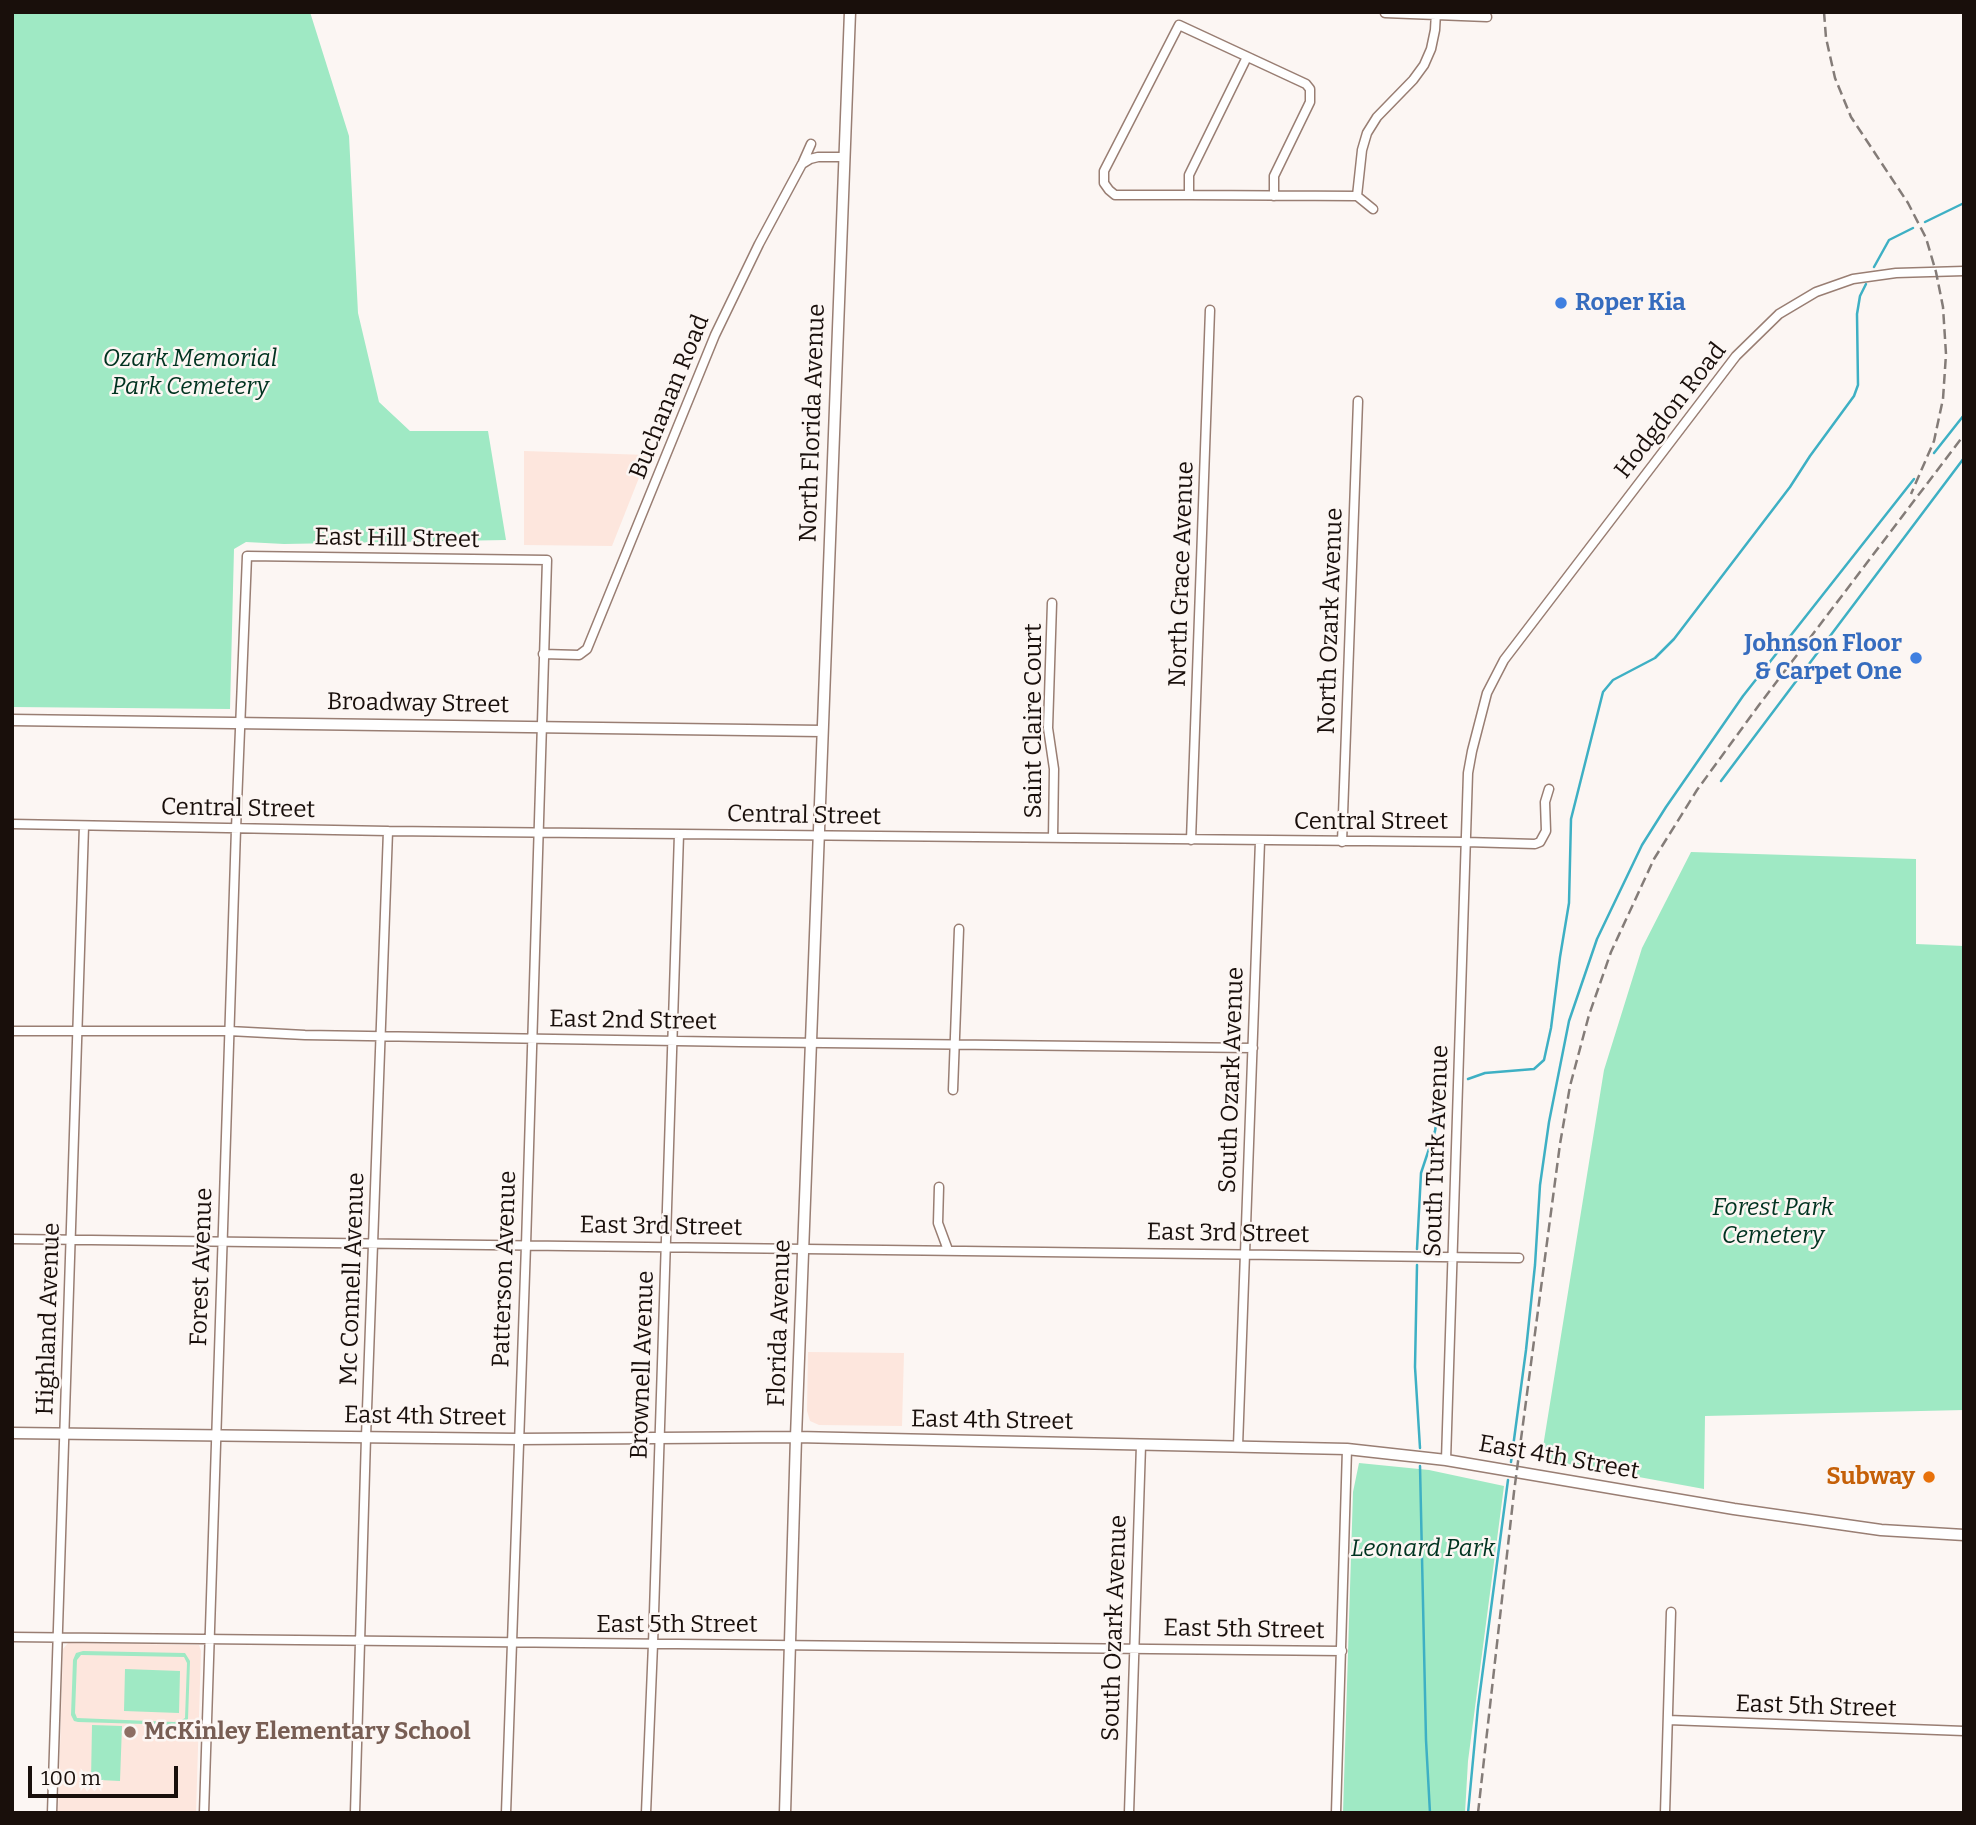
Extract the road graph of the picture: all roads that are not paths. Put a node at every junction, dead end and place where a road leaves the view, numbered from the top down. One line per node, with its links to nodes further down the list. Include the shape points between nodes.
1 (850, 12): 7 (street, North Florida Avenue)
2 (1385, 13): 3 (street)
3 (1436, 14): 4 (street); 11 (street, via 1424,65 1367,133)
4 (1487, 17)
5 (1247, 57): 9 (street, via 1189,175); 9 (street, via 1179,25 1104,171 1104,183 1115,195); 10 (street, via 1306,84 1311,94 1274,176)
6 (811, 144): 8 (street)
7 (844, 157): 8 (street, via 813,158); 23 (street, North Florida Avenue)
8 (800, 167): 19 (street, Buchanan Road, via 715,335 587,649 579,655)
9 (1189, 195): 10 (street)
10 (1274, 196): 11 (street)
11 (1357, 196): 12 (street)
12 (1373, 209)
13 (1964, 271): 36 (street, Hodgdon Road, via 1853,279 1816,292 1756,334 1504,660 1488,693 1470,761)
14 (1210, 310): 33 (street, North Grace Avenue)
15 (1358, 401): 35 (street, North Ozark Avenue)
16 (247, 556): 17 (street, East Hill Street); 21 (street, Forest Avenue)
17 (547, 560): 19 (street, Patterson Avenue)
18 (1052, 603): 32 (street, Saint Claire Court, via 1048,728 1054,769)
19 (543, 654): 22 (street, Patterson Avenue)
20 (12, 720): 21 (street, Broadway Street)
21 (241, 723): 22 (street, Broadway Street); 27 (street, Forest Avenue)
22 (540, 726): 23 (street, Broadway Street); 29 (street, Patterson Avenue)
23 (822, 730): 31 (street, North Florida Avenue)
24 (1549, 789): 36 (street, Central Street, via 1546,831 1540,842)
25 (12, 824): 26 (street, Central Street)
26 (84, 826): 27 (street, Central Street); 40 (street, Highland Avenue)
27 (236, 829): 28 (street, Central Street); 39 (street, Forest Avenue)
28 (388, 831): 29 (street, Central Street); 41 (street, Mc Connell Avenue)
29 (539, 832): 30 (street, Central Street); 42 (street, Patterson Avenue)
30 (679, 834): 31 (street, Central Street); 43 (street, Brownell Avenue)
31 (819, 835): 32 (street, Central Street); 44 (street, Florida Avenue)
32 (1054, 838): 33 (street, Central Street)
33 (1191, 840): 34 (street, Central Street)
34 (1260, 841): 35 (street, Central Street); 46 (street, South Ozark Avenue)
35 (1342, 842): 36 (street, Central Street)
36 (1466, 842): 58 (street, South Turk Avenue)
37 (959, 929): 45 (street)
38 (12, 1031): 40 (street, East 2nd Street)
39 (229, 1031): 40 (street, East 2nd Street); 41 (street, East 2nd Street); 51 (street, Forest Avenue)
40 (78, 1032): 50 (street, Highland Avenue)
41 (380, 1035): 42 (street, East 2nd Street); 52 (street, Mc Connell Avenue)
42 (532, 1038): 43 (street, East 2nd Street); 53 (street, Patterson Avenue)
43 (672, 1040): 44 (street, East 2nd Street); 54 (street, Brownell Avenue)
44 (811, 1043): 45 (street, East 2nd Street); 55 (street, Florida Avenue)
45 (955, 1045): 46 (street, East 2nd Street); 47 (street)
46 (1253, 1048): 57 (street, South Ozark Avenue)
47 (953, 1090)
48 (939, 1187): 56 (street, via 939,1228)
49 (12, 1239): 50 (street, East 3rd Street)
50 (71, 1240): 51 (street, East 3rd Street); 61 (street, Highland Avenue)
51 (222, 1241): 52 (street, East 3rd Street); 62 (street, Forest Avenue)
52 (374, 1243): 53 (street, East 3rd Street); 63 (street, Mc Connell Avenue)
53 (526, 1245): 54 (street, East 3rd Street); 66 (street, Patterson Avenue)
54 (666, 1247): 55 (street, East 3rd Street); 65 (street, Brownell Avenue)
55 (804, 1248): 56 (street, East 3rd Street); 64 (street, Florida Avenue)
56 (948, 1250): 57 (street, East 3rd Street)
57 (1245, 1254): 58 (street, East 3rd Street); 68 (street, South Ozark Avenue)
58 (1452, 1257): 59 (street, East 3rd Street); 70 (street, South Turk Avenue)
59 (1519, 1258)
60 (12, 1433): 61 (street, East 4th Street)
61 (64, 1434): 62 (street, East 4th Street); 74 (street, Highland Avenue)
62 (215, 1436): 63 (street, East 4th Street); 75 (street, Forest Avenue)
63 (366, 1437): 66 (street, East 4th Street); 76 (street, Mc Connell Avenue)
64 (796, 1437): 65 (street, East 4th Street); 67 (street, East 4th Street); 79 (street, Florida Avenue)
65 (659, 1438): 66 (street, East 4th Street); 78 (street, Brownell Avenue)
66 (518, 1439): 77 (street, Patterson Avenue)
67 (1140, 1445): 68 (street, East 4th Street); 80 (street, South Ozark Avenue)
68 (1238, 1446): 69 (street, East 4th Street)
69 (1347, 1449): 70 (street, East 4th Street); 81 (street)
70 (1446, 1460): 71 (street, East 4th Street, via 1749,1511 1881,1530)
71 (1964, 1535)
72 (1671, 1612): 82 (street)
73 (12, 1637): 74 (street, East 5th Street)
74 (57, 1637): 75 (street, East 5th Street); 84 (street, Highland Avenue)
75 (208, 1639): 76 (street, East 5th Street); 85 (street, Forest Avenue)
76 (360, 1640): 77 (street, East 5th Street); 86 (street, Mc Connell Avenue)
77 (511, 1643): 78 (street, East 5th Street); 87 (street, Patterson Avenue)
78 (653, 1644): 79 (street, East 5th Street); 88 (street, Brownell Avenue)
79 (791, 1645): 80 (street, East 5th Street); 89 (street, Florida Avenue)
80 (1134, 1648): 81 (street, East 5th Street); 90 (street, South Ozark Avenue)
81 (1342, 1651): 91 (street)
82 (1668, 1720): 83 (street, East 5th Street); 92 (street)
83 (1964, 1731)
84 (52, 1813)
85 (204, 1813)
86 (355, 1813)
87 (506, 1813)
88 (646, 1813)
89 (785, 1813)
90 (1129, 1813)
91 (1336, 1813)
92 (1665, 1813)

